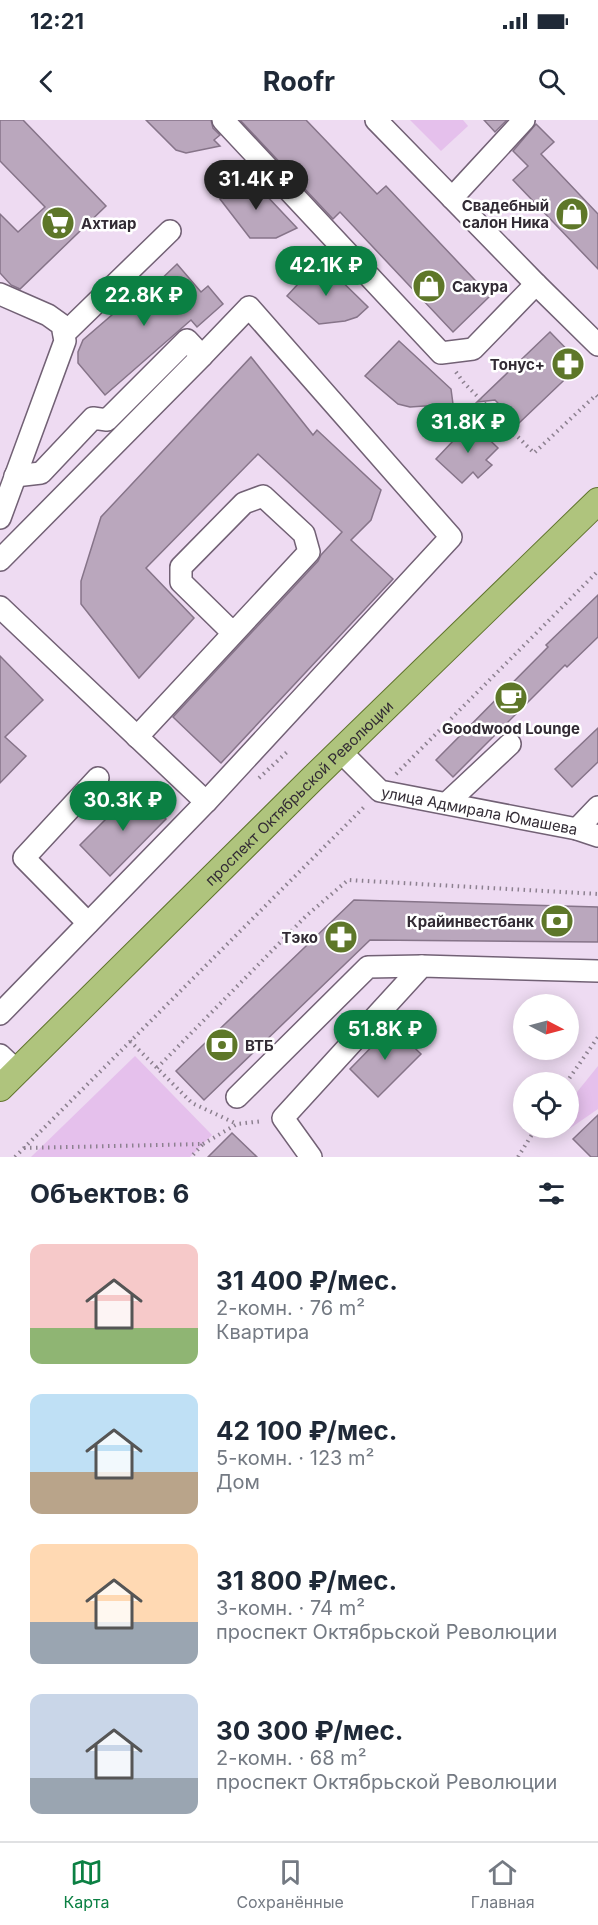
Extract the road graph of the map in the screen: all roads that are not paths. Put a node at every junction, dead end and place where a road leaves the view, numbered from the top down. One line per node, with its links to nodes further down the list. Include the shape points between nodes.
1 (223, 120): 6 (street, via 441,353 473,349)
2 (376, 120): 4 (street)
3 (524, 120): 4 (street)
4 (452, 198): 6 (street)
5 (170, 231): 8 (street)
6 (536, 284): 9 (street)
7 (0, 294): 8 (street, via 48,315 63,325)
8 (64, 333): 11 (street, via 65,341)
9 (598, 345)
10 (202, 356): 11 (street, via 187,340 107,420 93,418 40,473); 14 (street); 21 (street, via 249,307 451,537)
11 (15, 476): 13 (street)
12 (598, 501): 19 (main road, проспект Октябрьской Революции)
13 (0, 518)
14 (0, 560)
15 (0, 607): 17 (street)
16 (233, 633): 16 (street, via 309,552 304,534 263,496 244,503 181,567 181,582); 17 (street)
17 (136, 737): 21 (street)
18 (510, 744): 22 (street)
19 (340, 751): 22 (street, улица Адмирала Юмашева, via 380,791); 30 (main road, проспект Октябрьской Революции)
20 (98, 778): 26 (street, via 24,858)
21 (206, 802): 26 (street)
22 (447, 804): 24 (street, улица Адмирала Юмашева)
23 (598, 807): 24 (street)
24 (577, 829): 25 (street, улица Адмирала Юмашева)
25 (598, 836)
26 (88, 923): 29 (street)
27 (422, 966): 28 (street); 31 (street, via 368,967); 32 (street, via 283,1118)
28 (598, 971)
29 (0, 1014)
30 (6, 1071)
31 (237, 1097)
32 (311, 1157)

